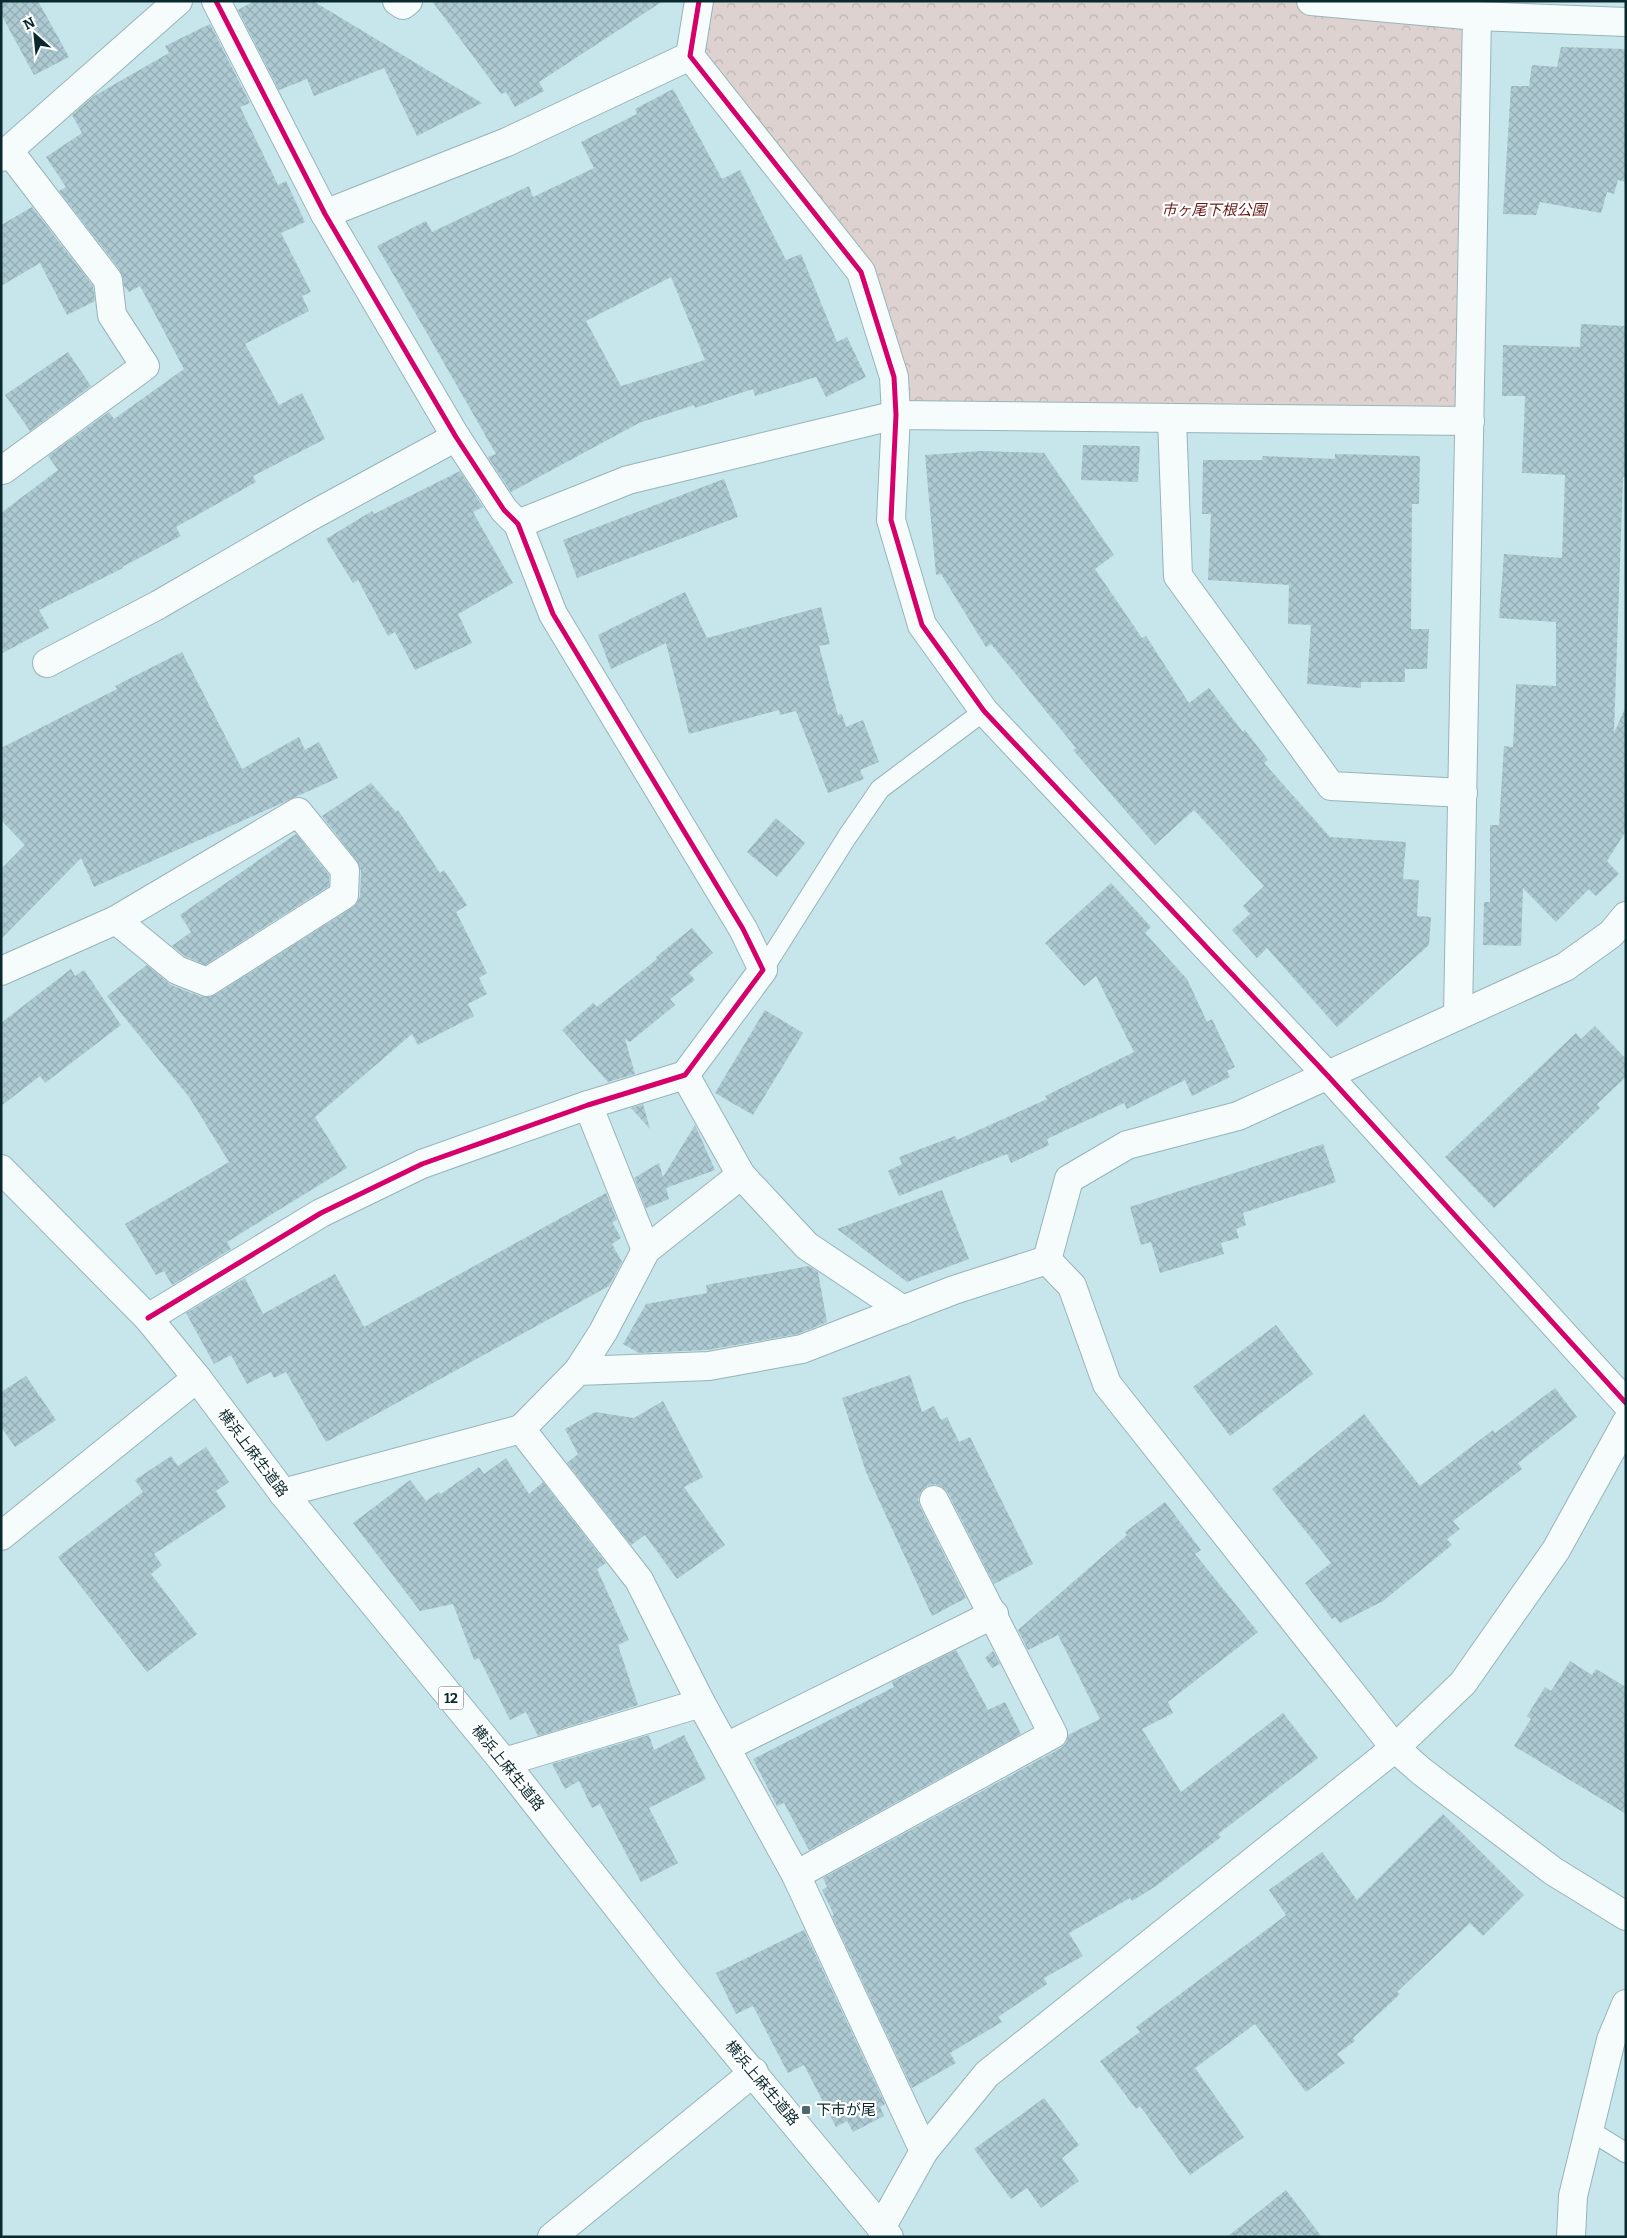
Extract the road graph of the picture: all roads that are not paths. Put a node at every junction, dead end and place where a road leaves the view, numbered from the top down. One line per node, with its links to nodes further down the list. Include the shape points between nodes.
1 (178, 1): 10 (street)
2 (216, 1): 11 (street)
3 (397, 1): 4 (street, via 403,5)
4 (408, 1)
5 (699, 1): 9 (street)
6 (1311, 1): 7 (street)
7 (1477, 16): 8 (street); 14 (street)
8 (1626, 22)
9 (690, 56): 11 (street, via 507,142); 12 (street, via 861,272 894,378)
10 (5, 154): 16 (street, via 108,280 112,315 145,366 3,470)
11 (325, 214): 15 (street)
12 (896, 415): 13 (street); 17 (street, via 628,480); 19 (street, via 891,520 922,625)
13 (1172, 420): 14 (street); 20 (street, via 1178,576 1331,786)
14 (1470, 422): 20 (street)
15 (456, 438): 17 (street, via 504,510); 18 (street, via 311,516 158,605)
16 (1, 468)
17 (518, 524): 24 (street, via 553,614 743,929)
18 (46, 663)
19 (984, 711): 24 (lane, via 880,789); 27 (street)
20 (1464, 793): 25 (street)
21 (1626, 916): 25 (street, via 1611,934 1565,967)
22 (116, 920): 22 (street, via 298,812 345,870 344,895 207,982 177,970); 23 (street)
23 (1, 970)
24 (764, 970): 26 (street)
25 (1458, 1014): 27 (street)
26 (684, 1075): 28 (street); 30 (street)
27 (1328, 1076): 32 (street, via 1238,1116 1126,1145 1069,1179); 37 (street)
28 (588, 1105): 31 (street); 34 (street, via 405,1172 321,1213)
29 (1, 1169): 34 (street, 横浜上麻生道路 / 12)
30 (742, 1174): 31 (street); 33 (street, via 807,1246)
31 (646, 1250): 35 (street, via 603,1332)
32 (1047, 1260): 33 (street); 46 (street, via 1072,1286 1107,1384)
33 (903, 1310): 35 (street, via 802,1349 709,1366)
34 (148, 1318): 36 (street, 横浜上麻生道路 / 12)
35 (578, 1371): 39 (street)
36 (197, 1378): 40 (street, 横浜上麻生道路 / 12); 42 (street)
37 (1626, 1403)
38 (1626, 1423): 46 (street, via 1556,1550 1463,1683)
39 (521, 1428): 40 (street); 44 (street, via 639,1580)
40 (283, 1493): 47 (street, 横浜上麻生道路 / 12)
41 (934, 1500): 43 (street)
42 (1, 1536)
43 (994, 1614): 45 (street); 48 (street, via 1053,1734)
44 (700, 1703): 45 (street); 47 (street)
45 (726, 1748): 48 (street)
46 (1395, 1748): 49 (street, via 1553,1871); 53 (street, via 987,2074)
47 (504, 1762): 51 (street, 横浜上麻生道路 / 12, via 671,1975)
48 (796, 1875): 53 (street)
49 (1626, 1916)
50 (1626, 2004): 52 (street, via 1611,2040)
51 (754, 2072): 55 (street, 横浜上麻生道路 / 12); 56 (street)
52 (1589, 2130): 54 (lane); 57 (street, via 1572,2196)
53 (924, 2151): 55 (street)
54 (1626, 2153)
55 (885, 2232)
56 (552, 2237)
57 (1571, 2237)

